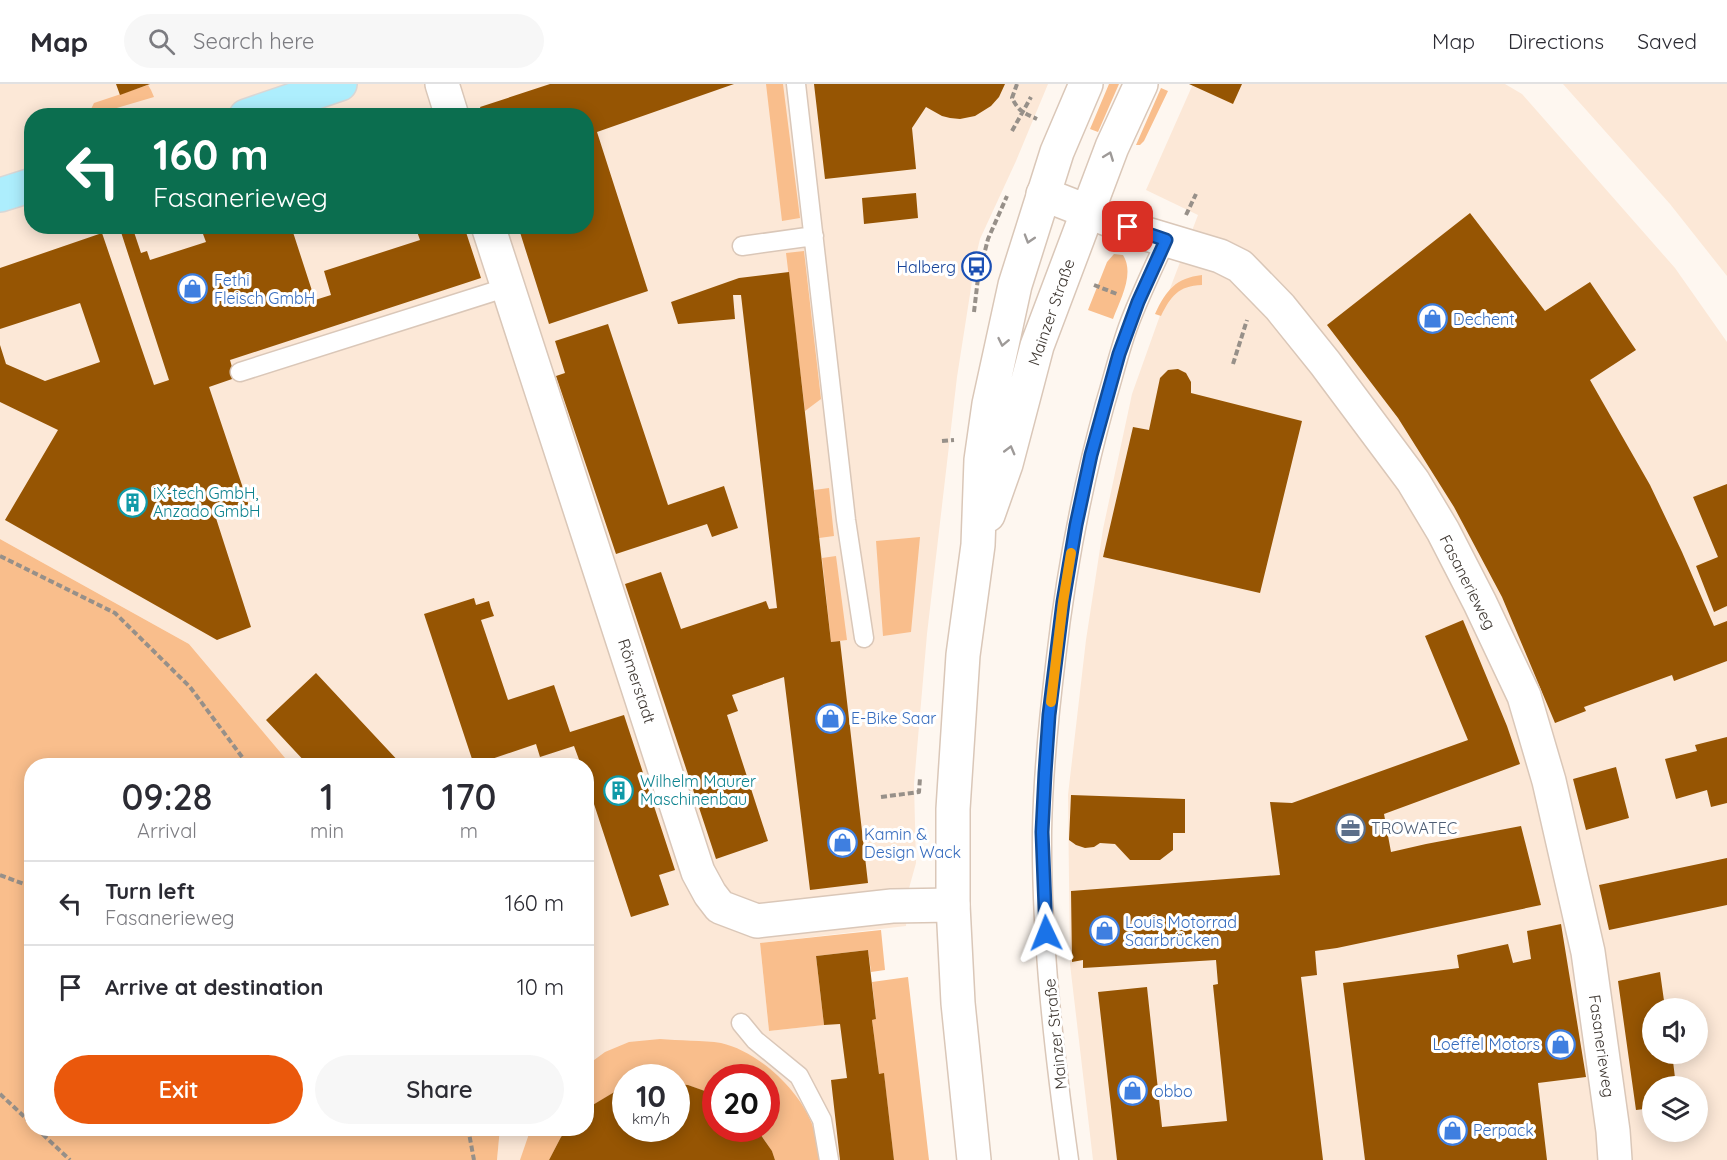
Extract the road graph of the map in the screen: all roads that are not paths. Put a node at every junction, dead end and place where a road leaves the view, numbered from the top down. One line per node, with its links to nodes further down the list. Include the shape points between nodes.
1 (340, 84): 6 (main road)
2 (442, 84): 7 (street)
3 (796, 84): 13 (lane)
4 (1086, 84): 9 (street, Mainzer Straße)
5 (1141, 84): 11 (street, Mainzer Straße, one-way to 5)
6 (270, 108)
7 (450, 108)
8 (24, 188): 10 (main road)
9 (1043, 194): 11 (street, Fasanerieweg); 18 (street, Mainzer Straße, one-way to 18, via 1016,285 989,404 981,460)
10 (0, 195)
11 (1088, 210): 14 (street, Fasanerieweg); 18 (street, Mainzer Straße, one-way to 11, via 1006,464 1038,346)
12 (491, 234): 16 (street, Römerstadt)
13 (814, 236): 15 (lane); 19 (lane, via 846,520)
14 (1166, 240): 24 (lane, Mainzer Straße, via 1125,335 1091,455 1063,602 1049,715 1042,832 1046,933); 25 (street, Fasanerieweg, via 1240,266 1280,307 1413,481 1480,603 1524,696 1559,821 1588,952)
15 (742, 246)
16 (508, 287): 17 (lane); 20 (street, Römerstadt, via 698,872 710,894 720,907 757,921 892,906)
17 (240, 372)
18 (978, 545): 20 (street, Mainzer Straße, via 963,656 953,808)
19 (864, 638)
20 (952, 904): 23 (street, Mainzer Straße)
21 (741, 1023): 22 (lane, via 755,1040 799,1076 822,1120)
22 (829, 1160)
23 (974, 1160)
24 (1070, 1160)
25 (1615, 1160)

